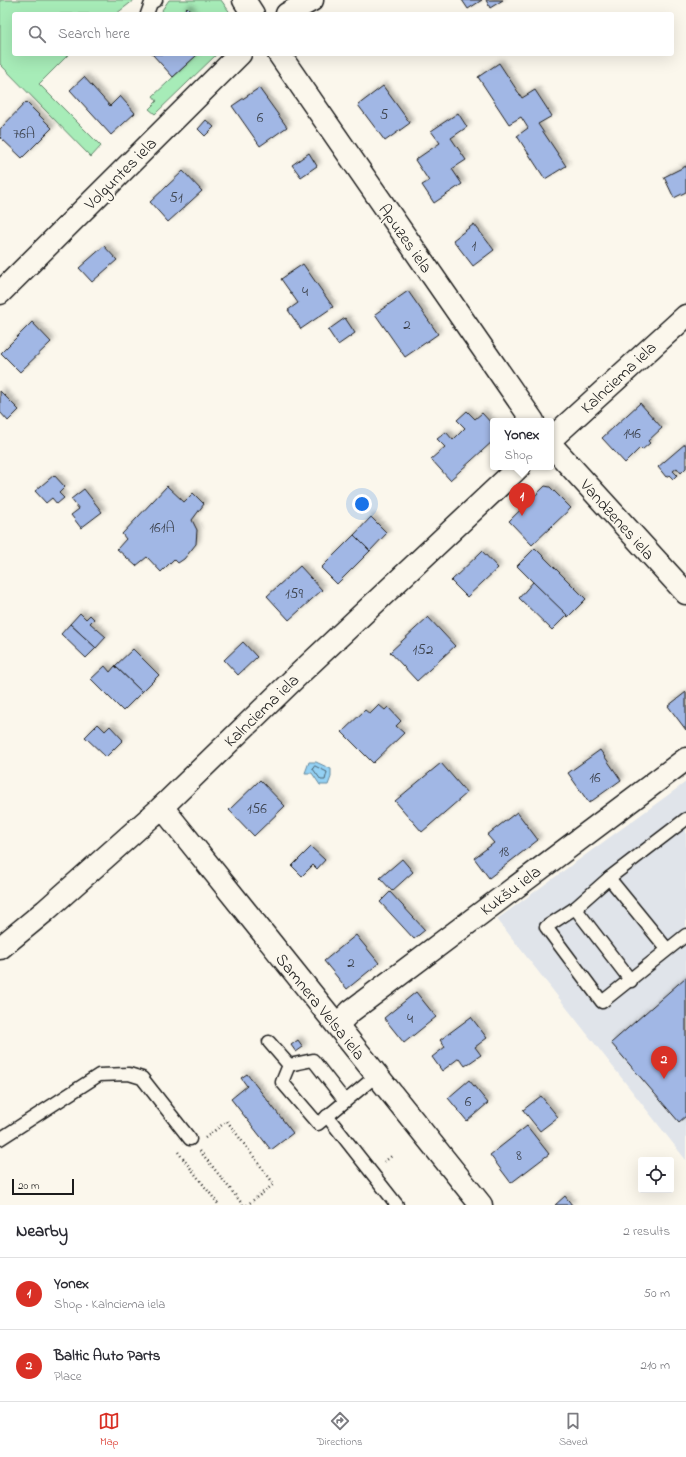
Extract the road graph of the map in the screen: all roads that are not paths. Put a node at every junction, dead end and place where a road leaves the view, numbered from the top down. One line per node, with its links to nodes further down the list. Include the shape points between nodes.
1 (156, 0): 4 (lane)
2 (244, 0): 5 (street)
3 (312, 0): 6 (street)
4 (148, 12)
5 (252, 12)
6 (291, 12)
7 (238, 56): 9 (street, Volguntes iela)
8 (280, 56): 11 (street, Apuzes iela)
9 (0, 292)
10 (686, 316): 12 (street, Kalnciema iela)
11 (531, 418)
12 (554, 436)
13 (554, 447): 15 (street, Vandzenes iela)
14 (516, 470): 17 (street, Kalnciema iela, via 287,685)
15 (686, 593)
16 (686, 759): 25 (street, Kukšu iela, via 351,1011)
17 (162, 807): 22 (street, Kalnciema iela, via 45,912); 25 (street, Samnera Velsa iela)
18 (686, 819): 19 (lane)
19 (609, 878): 20 (lane); 23 (lane)
20 (575, 908): 24 (lane); 24 (lane, via 546,927 602,1002)
21 (686, 935): 23 (lane)
22 (0, 948)
23 (667, 949): 24 (lane)
24 (631, 981)
25 (337, 1025): 28 (street, Samnera Velsa iela)
26 (269, 1042): 27 (lane)
27 (289, 1065): 29 (lane, via 313,1060); 30 (lane, via 282,1082 318,1124)
28 (377, 1075): 29 (lane); 34 (street, Samnera Velsa iela)
29 (344, 1101): 30 (lane)
30 (327, 1116): 33 (lane)
31 (0, 1139): 32 (lane, via 99,1075 115,1073 142,1078)
32 (193, 1142)
33 (396, 1205)
34 (481, 1205)

